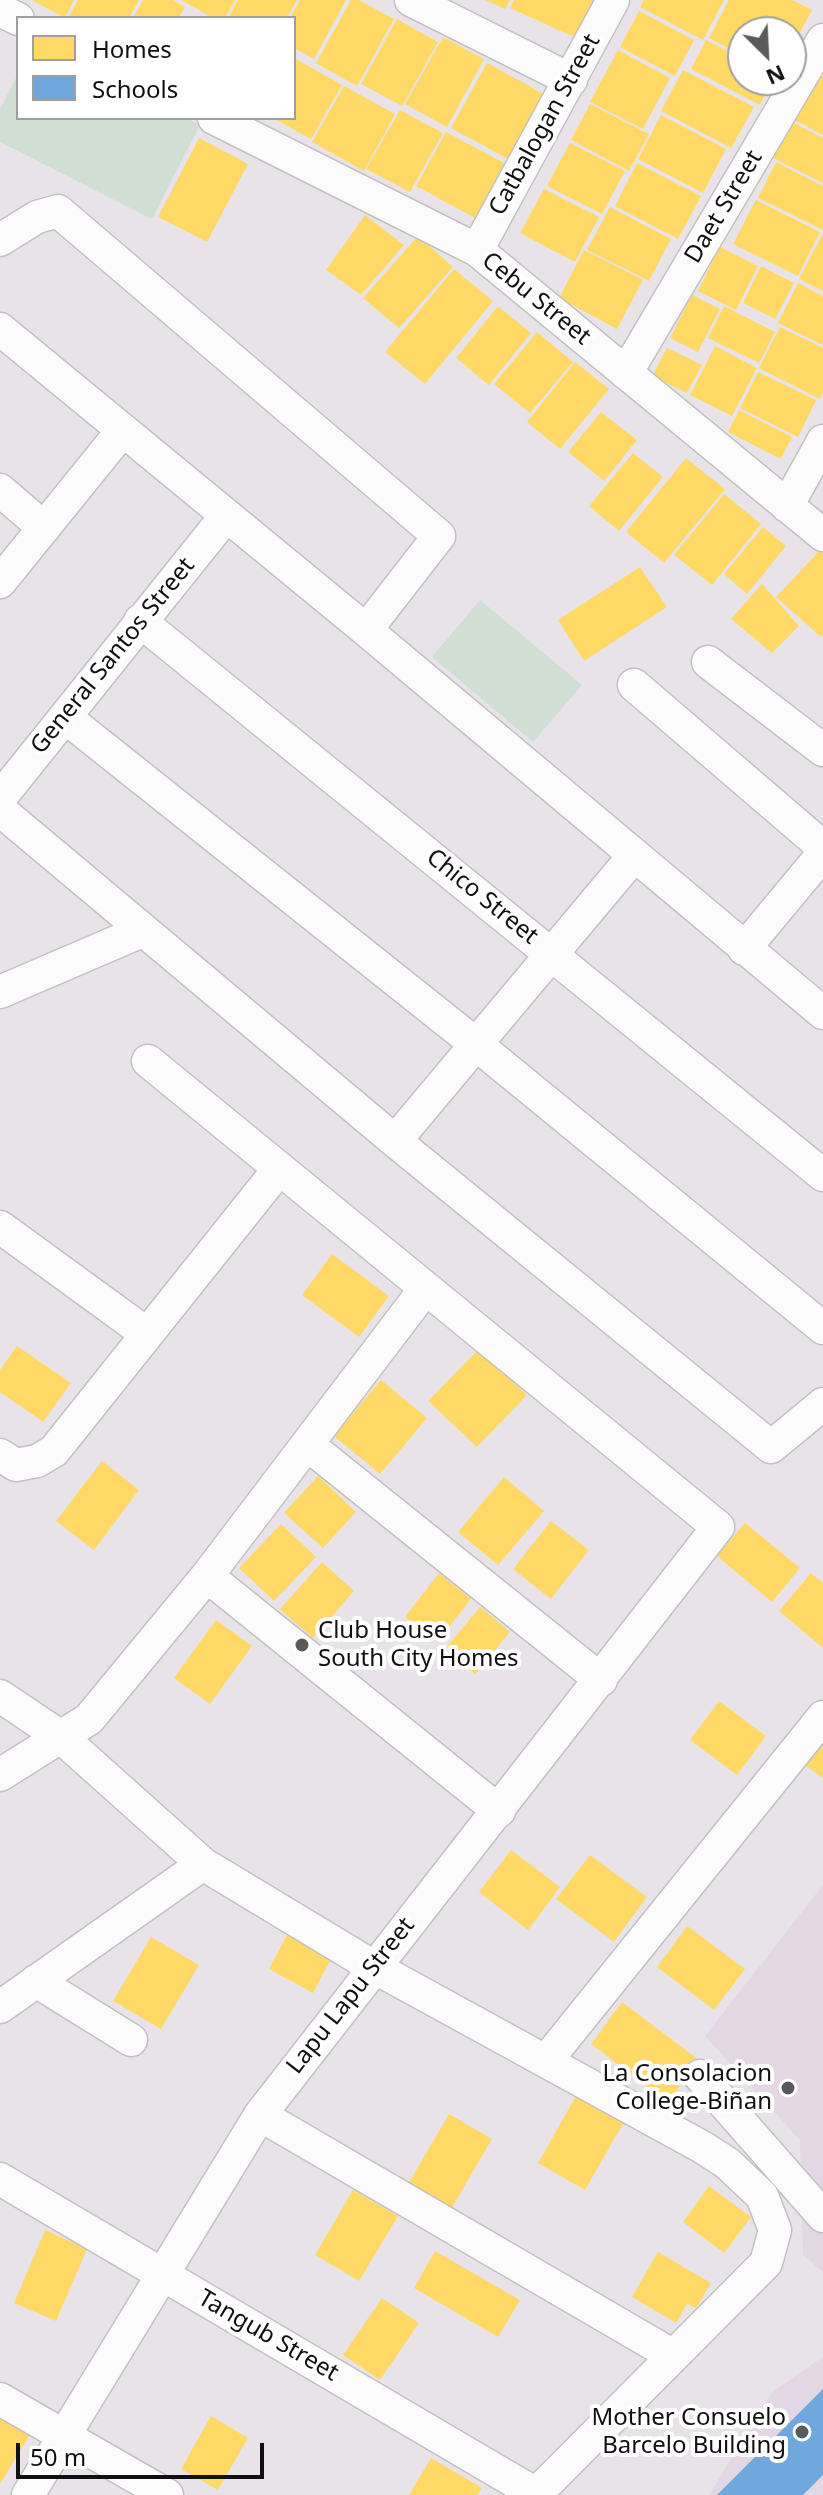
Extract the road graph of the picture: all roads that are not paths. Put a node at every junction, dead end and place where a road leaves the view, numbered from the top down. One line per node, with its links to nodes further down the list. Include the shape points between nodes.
1 (411, 0): 4 (street)
2 (613, 0): 4 (street, Catbalogan Street)
3 (823, 40): 9 (street, Daet Street)
4 (571, 80): 7 (street, Catbalogan Street)
5 (218, 120): 7 (street, Cebu Street)
6 (0, 240): 19 (street, via 37,217 58,211 439,536)
7 (477, 250): 9 (street, Cebu Street)
8 (0, 329): 10 (street)
9 (626, 373): 13 (street, Cebu Street)
10 (123, 430): 14 (street); 15 (street)
11 (823, 441): 13 (street)
12 (0, 490): 15 (street)
13 (787, 506): 16 (street, Cebu Street)
14 (226, 516): 18 (street, General Santos Street); 19 (street)
15 (44, 528): 17 (street)
16 (823, 535)
17 (0, 582)
18 (140, 621): 22 (street, General Santos Street); 31 (street, Chico Street)
19 (366, 630): 28 (street)
20 (708, 662): 23 (street)
21 (634, 685): 26 (street)
22 (65, 717): 24 (street, General Santos Street); 34 (street)
23 (823, 750)
24 (0, 798)
25 (0, 810): 29 (street)
26 (823, 847)
27 (823, 854): 30 (street)
28 (633, 857): 30 (street); 31 (street)
29 (142, 931): 32 (street); 36 (street)
30 (744, 949): 33 (street)
31 (553, 955): 34 (street); 38 (street, Chico Street)
32 (0, 992)
33 (823, 1013)
34 (477, 1045): 36 (street); 41 (street)
35 (148, 1061): 37 (street)
36 (395, 1141): 43 (street, via 771,1447)
37 (279, 1169): 40 (street); 42 (street)
38 (823, 1175)
39 (0, 1227): 42 (street)
40 (425, 1289): 44 (street); 47 (street, Lapu Lapu Street, via 718,1527)
41 (823, 1328)
42 (147, 1334): 45 (street, via 54,1451 16,1465)
43 (823, 1404)
44 (308, 1445): 46 (street); 47 (street)
45 (0, 1455)
46 (207, 1576): 50 (street, via 89,1719); 52 (street)
47 (601, 1680): 52 (street, Lapu Lapu Street)
48 (0, 1696): 50 (street)
49 (823, 1717): 58 (street)
50 (61, 1737): 51 (street); 53 (street)
51 (0, 1775)
52 (499, 1811): 54 (street, Lapu Lapu Street)
53 (203, 1864): 54 (street); 55 (street)
54 (372, 1966): 58 (street); 60 (street, Lapu Lapu Street)
55 (36, 1981): 56 (street); 57 (street)
56 (0, 2007)
57 (131, 2040)
58 (546, 2061): 63 (street, via 727,2163 762,2196)
59 (700, 2076): 62 (street)
60 (260, 2115): 65 (street, Lapu Lapu Street); 66 (street)
61 (0, 2179): 65 (street, Tangub Street)
62 (796, 2185): 63 (street); 64 (street)
63 (767, 2209): 66 (street, via 775,2230 766,2263)
64 (823, 2216)
65 (160, 2273): 68 (street, Lapu Lapu Street); 69 (street, Tangub Street)
66 (672, 2355): 69 (street)
67 (0, 2399): 68 (street)
68 (65, 2438): 70 (street, Lapu Lapu Street); 71 (street)
69 (536, 2494)
70 (28, 2495)
71 (167, 2495)

